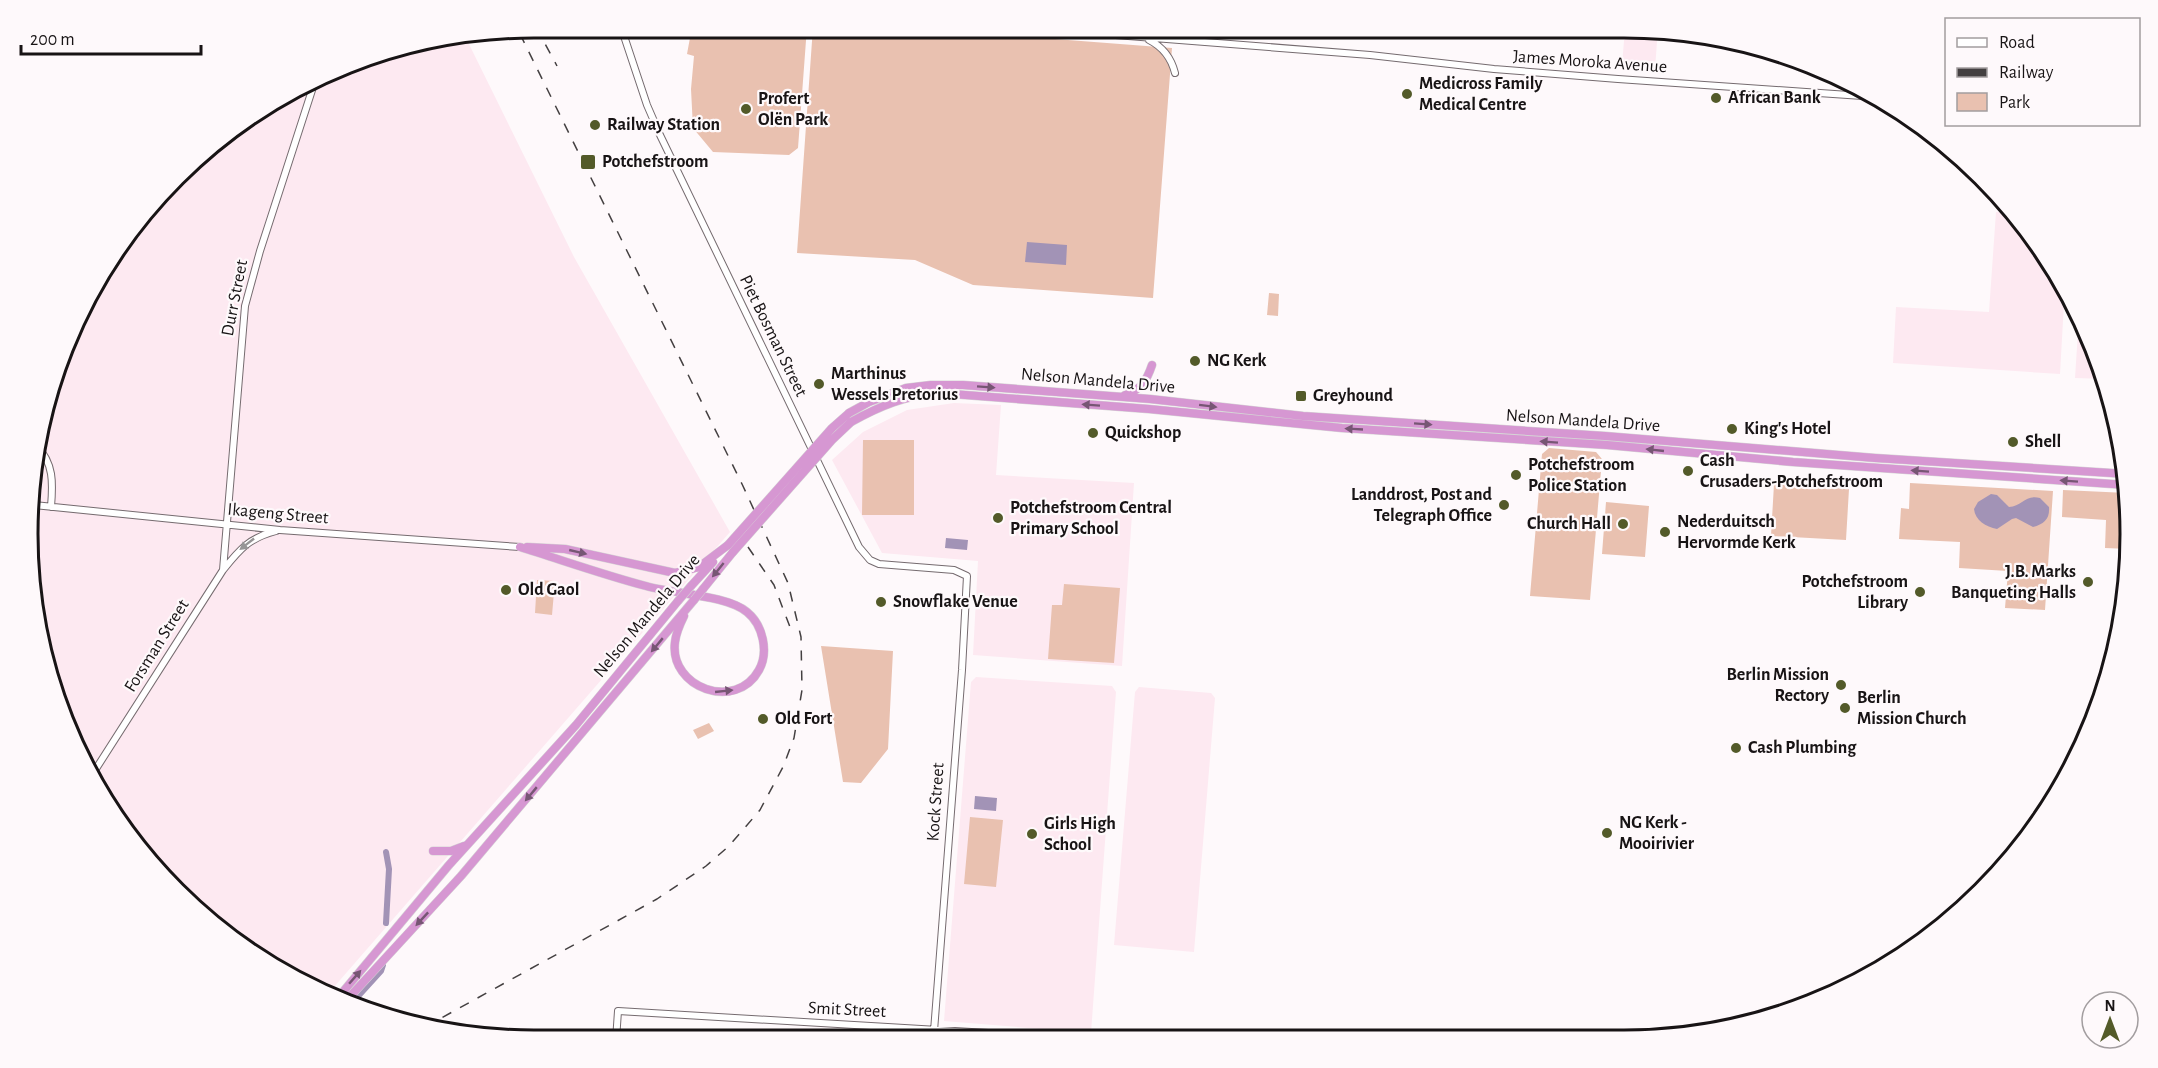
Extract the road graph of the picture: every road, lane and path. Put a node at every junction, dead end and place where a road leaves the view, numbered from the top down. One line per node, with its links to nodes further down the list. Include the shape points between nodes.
1 (625, 38): 20 (street, Piet Bosman Street, via 660,135 859,547 879,564 954,570)
2 (1146, 38): 4 (street, via 1166,53)
3 (1156, 38): 6 (street, James Moroka Avenue, via 1618,80)
4 (1175, 73)
5 (312, 90): 15 (street, Durr Street, via 246,306)
6 (1856, 96)
7 (1152, 365): 8 (highway, via 1141,387)
8 (1121, 396): 9 (highway, Nelson Mandela Drive, one-way to 8, via 885,395 931,385); 11 (highway, Nelson Mandela Drive, one-way to 11, via 1303,416)
9 (850, 418): 12 (highway, Nelson Mandela Drive, one-way to 9, via 1342,428 939,393 892,401); 17 (highway, Nelson Mandela Drive, bridge, via 832,428); 21 (highway, Nelson Mandela Drive, one-way to 21, bridge)
10 (44, 453): 14 (street, via 51,471)
11 (2116, 473)
12 (2117, 484)
13 (39, 506): 14 (street, Ikageng Street)
14 (51, 507): 15 (street, Ikageng Street)
15 (227, 525): 16 (street, Ikageng Street); 19 (street, Forsman Street)
16 (279, 530): 18 (street, Ikageng Street); 19 (street, one-way to 19, via 256,537)
17 (728, 545): 18 (highway, one-way to 17, via 565,549 675,573 699,567); 23 (highway, Nelson Mandela Drive, bridge, via 576,725)
18 (520, 547): 21 (highway, one-way to 18, via 674,642 683,674 696,685 716,692 745,685 759,670 764,651 758,625 741,607 647,586)
19 (223, 570): 22 (street, Forsman Street)
20 (967, 576): 29 (street, Kock Street)
21 (692, 602): 26 (highway, Nelson Mandela Drive, one-way to 26, via 461,876)
22 (96, 768)
23 (466, 846): 24 (highway); 25 (highway, Nelson Mandela Drive, one-way to 23)
24 (433, 851)
25 (343, 992)
26 (351, 996)
27 (617, 1030): 28 (street, Smit Street, via 618,1011)
28 (918, 1030)
29 (934, 1030)

